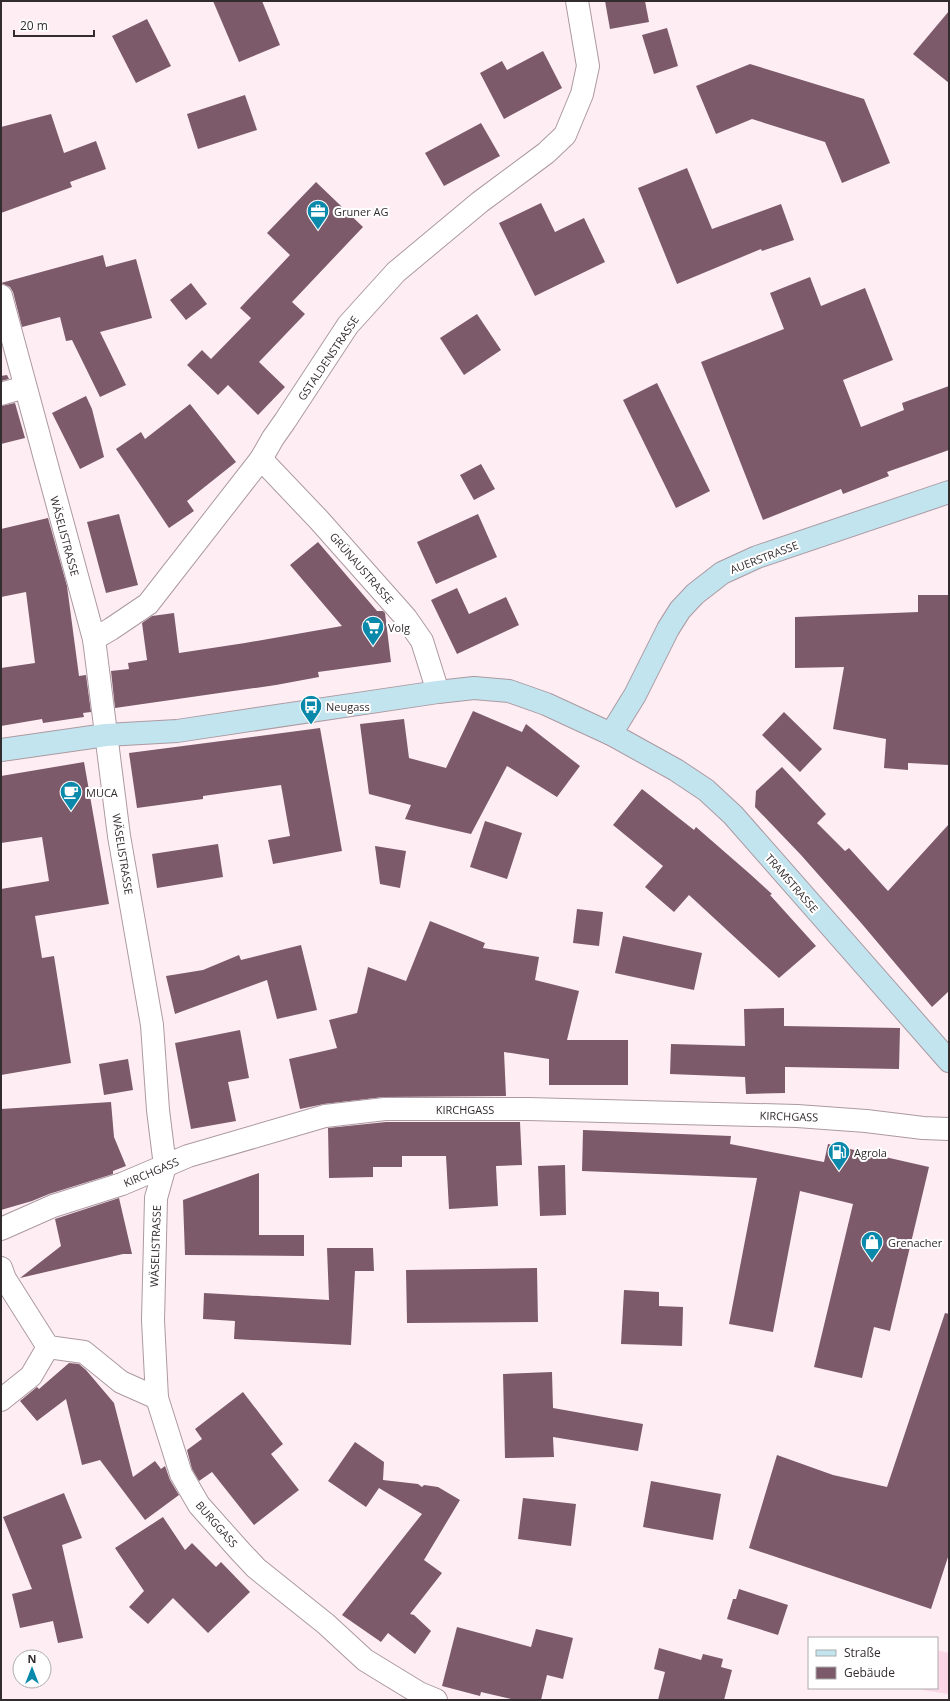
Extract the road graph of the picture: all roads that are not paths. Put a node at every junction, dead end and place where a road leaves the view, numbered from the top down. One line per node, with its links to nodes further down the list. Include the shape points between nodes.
1 (576, 1): 5 (street, GSTALDENSTRASSE, via 588,66 582,94 565,135 546,153 480,202 396,272 348,324)
2 (1, 296): 3 (street, WÄSELISTRASSE)
3 (25, 387): 4 (street); 7 (street, WÄSELISTRASSE)
4 (1, 394)
5 (261, 459): 7 (street, GSTALDENSTRASSE, via 148,604); 8 (street, GRÜNAUSTRASSE, via 406,618 422,641)
6 (949, 492): 9 (main road, AUERSTRASSE, via 757,557 722,573 695,594 680,610 635,695)
7 (94, 639): 10 (street, WÄSELISTRASSE)
8 (438, 692): 9 (main road, via 474,688 509,691 546,704); 10 (main road, via 177,731)
9 (611, 734): 12 (main road, TRAMSTRASSE, via 706,790 733,815)
10 (106, 735): 11 (main road); 14 (street, WÄSELISTRASSE, via 122,851 152,1025 158,1110)
11 (1, 750)
12 (949, 1061)
13 (949, 1129): 14 (street, KIRCHGASS, via 797,1116 528,1109 384,1109 325,1116 188,1156)
14 (166, 1166): 15 (street, KIRCHGASS, via 122,1184 54,1206); 18 (street, WÄSELISTRASSE, via 156,1198 153,1320)
15 (1, 1229)
16 (1, 1268): 17 (street, via 5,1279)
17 (48, 1347): 18 (street, via 84,1352 121,1382); 19 (street, via 31,1376)
18 (157, 1398): 20 (street, BURGGASS, via 181,1474 199,1505 240,1551 256,1568 326,1624 365,1660 419,1693)
19 (1, 1400)
20 (436, 1700)

